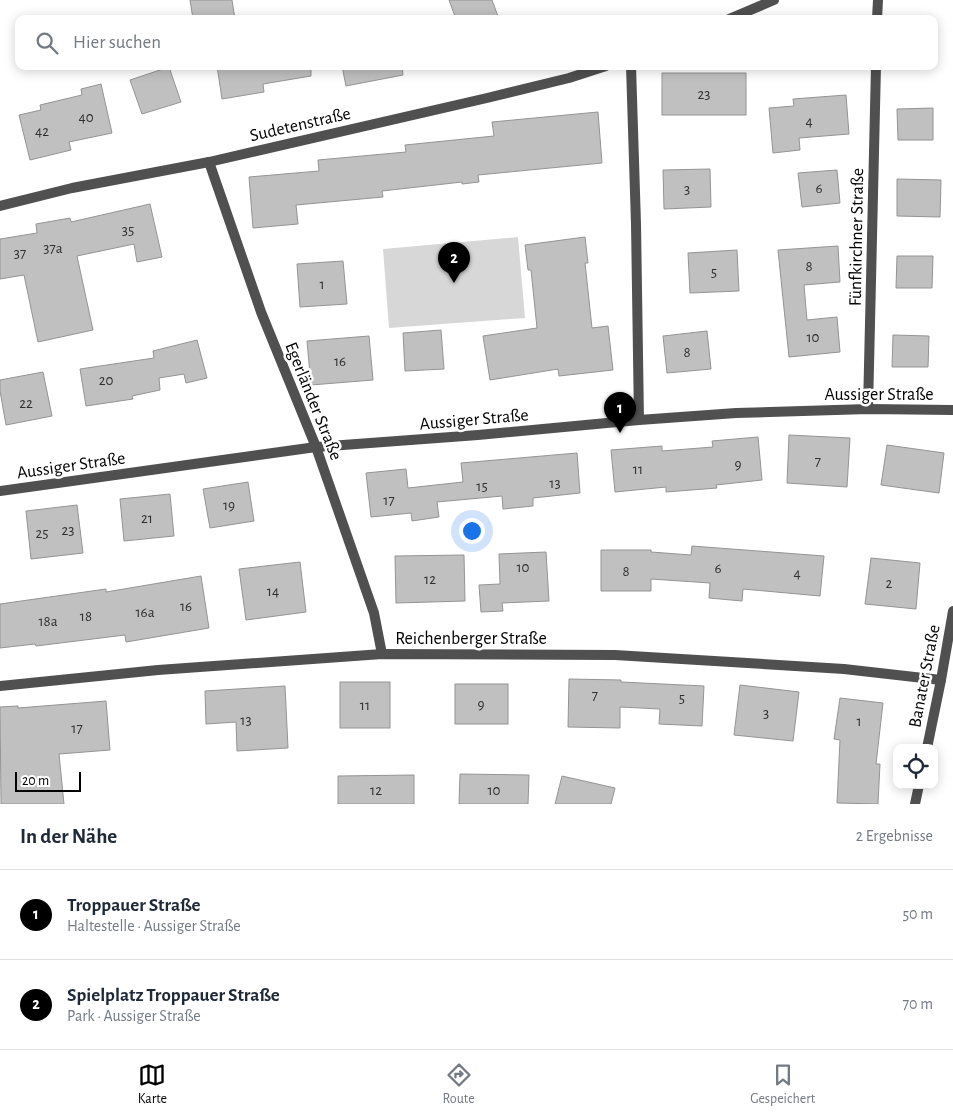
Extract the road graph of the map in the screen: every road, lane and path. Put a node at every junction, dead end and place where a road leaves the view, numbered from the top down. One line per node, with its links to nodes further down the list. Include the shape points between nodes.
1 (774, 0): 3 (street)
2 (878, 0): 4 (street)
3 (738, 15)
4 (877, 15)
5 (594, 70): 8 (street, Sudetenstraße)
6 (631, 70): 12 (street)
7 (876, 70): 10 (street, Fünfkirchner Straße)
8 (209, 162): 9 (street, Sudetenstraße, via 72,188); 13 (street, Egerländer Straße, via 261,312)
9 (0, 206)
10 (868, 409): 11 (street, Aussiger Straße); 12 (street, Aussiger Straße)
11 (953, 410)
12 (639, 420): 13 (street, Aussiger Straße)
13 (316, 447): 14 (street, Aussiger Straße); 16 (street, Egerländer Straße, via 374,613)
14 (0, 491)
15 (953, 611): 17 (street, Banater Straße)
16 (382, 654): 17 (street, Reichenberger Straße, via 615,655 844,669); 18 (street, Reichenberger Straße, via 158,670)
17 (941, 680): 19 (street, Banater Straße)
18 (0, 686)
19 (928, 744)
20 (918, 789): 21 (street)
21 (915, 804)

